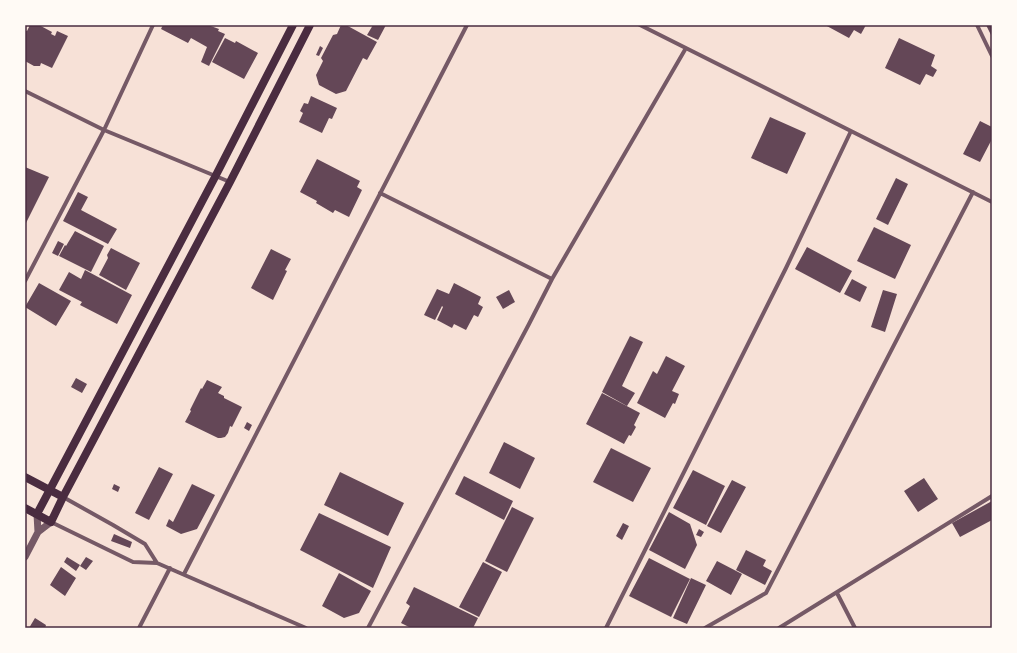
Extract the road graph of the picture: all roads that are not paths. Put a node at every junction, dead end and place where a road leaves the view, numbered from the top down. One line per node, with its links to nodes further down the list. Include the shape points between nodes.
1 (153, 25): 10 (street)
2 (293, 25): 12 (main road)
3 (310, 25): 13 (main road)
4 (467, 25): 15 (street)
5 (640, 25): 7 (street)
6 (977, 25): 8 (street)
7 (686, 48): 11 (street); 17 (street)
8 (992, 56)
9 (25, 91): 10 (street)
10 (104, 130): 12 (street); 18 (street)
11 (851, 131): 14 (street); 35 (street, via 786,268)
12 (215, 177): 13 (street); 20 (main road)
13 (230, 182): 22 (main road)
14 (973, 192): 16 (street); 36 (street, via 766,593)
15 (380, 193): 17 (street); 30 (street)
16 (992, 202)
17 (552, 279): 34 (street)
18 (25, 281)
19 (25, 477): 20 (main road)
20 (49, 490): 22 (main road); 24 (main road)
21 (992, 496): 31 (street)
22 (63, 497): 25 (main road); 28 (street, via 145,544)
23 (25, 508): 24 (main road)
24 (37, 514): 25 (main road); 26 (street)
25 (51, 522): 26 (street); 28 (street, via 133,562)
26 (38, 532): 27 (street)
27 (25, 557)
28 (157, 563): 29 (street)
29 (170, 568): 30 (street); 32 (street)
30 (184, 574): 33 (street)
31 (837, 592): 37 (street); 38 (street)
32 (139, 628)
33 (306, 628)
34 (368, 628)
35 (606, 628)
36 (705, 628)
37 (779, 628)
38 (855, 628)

